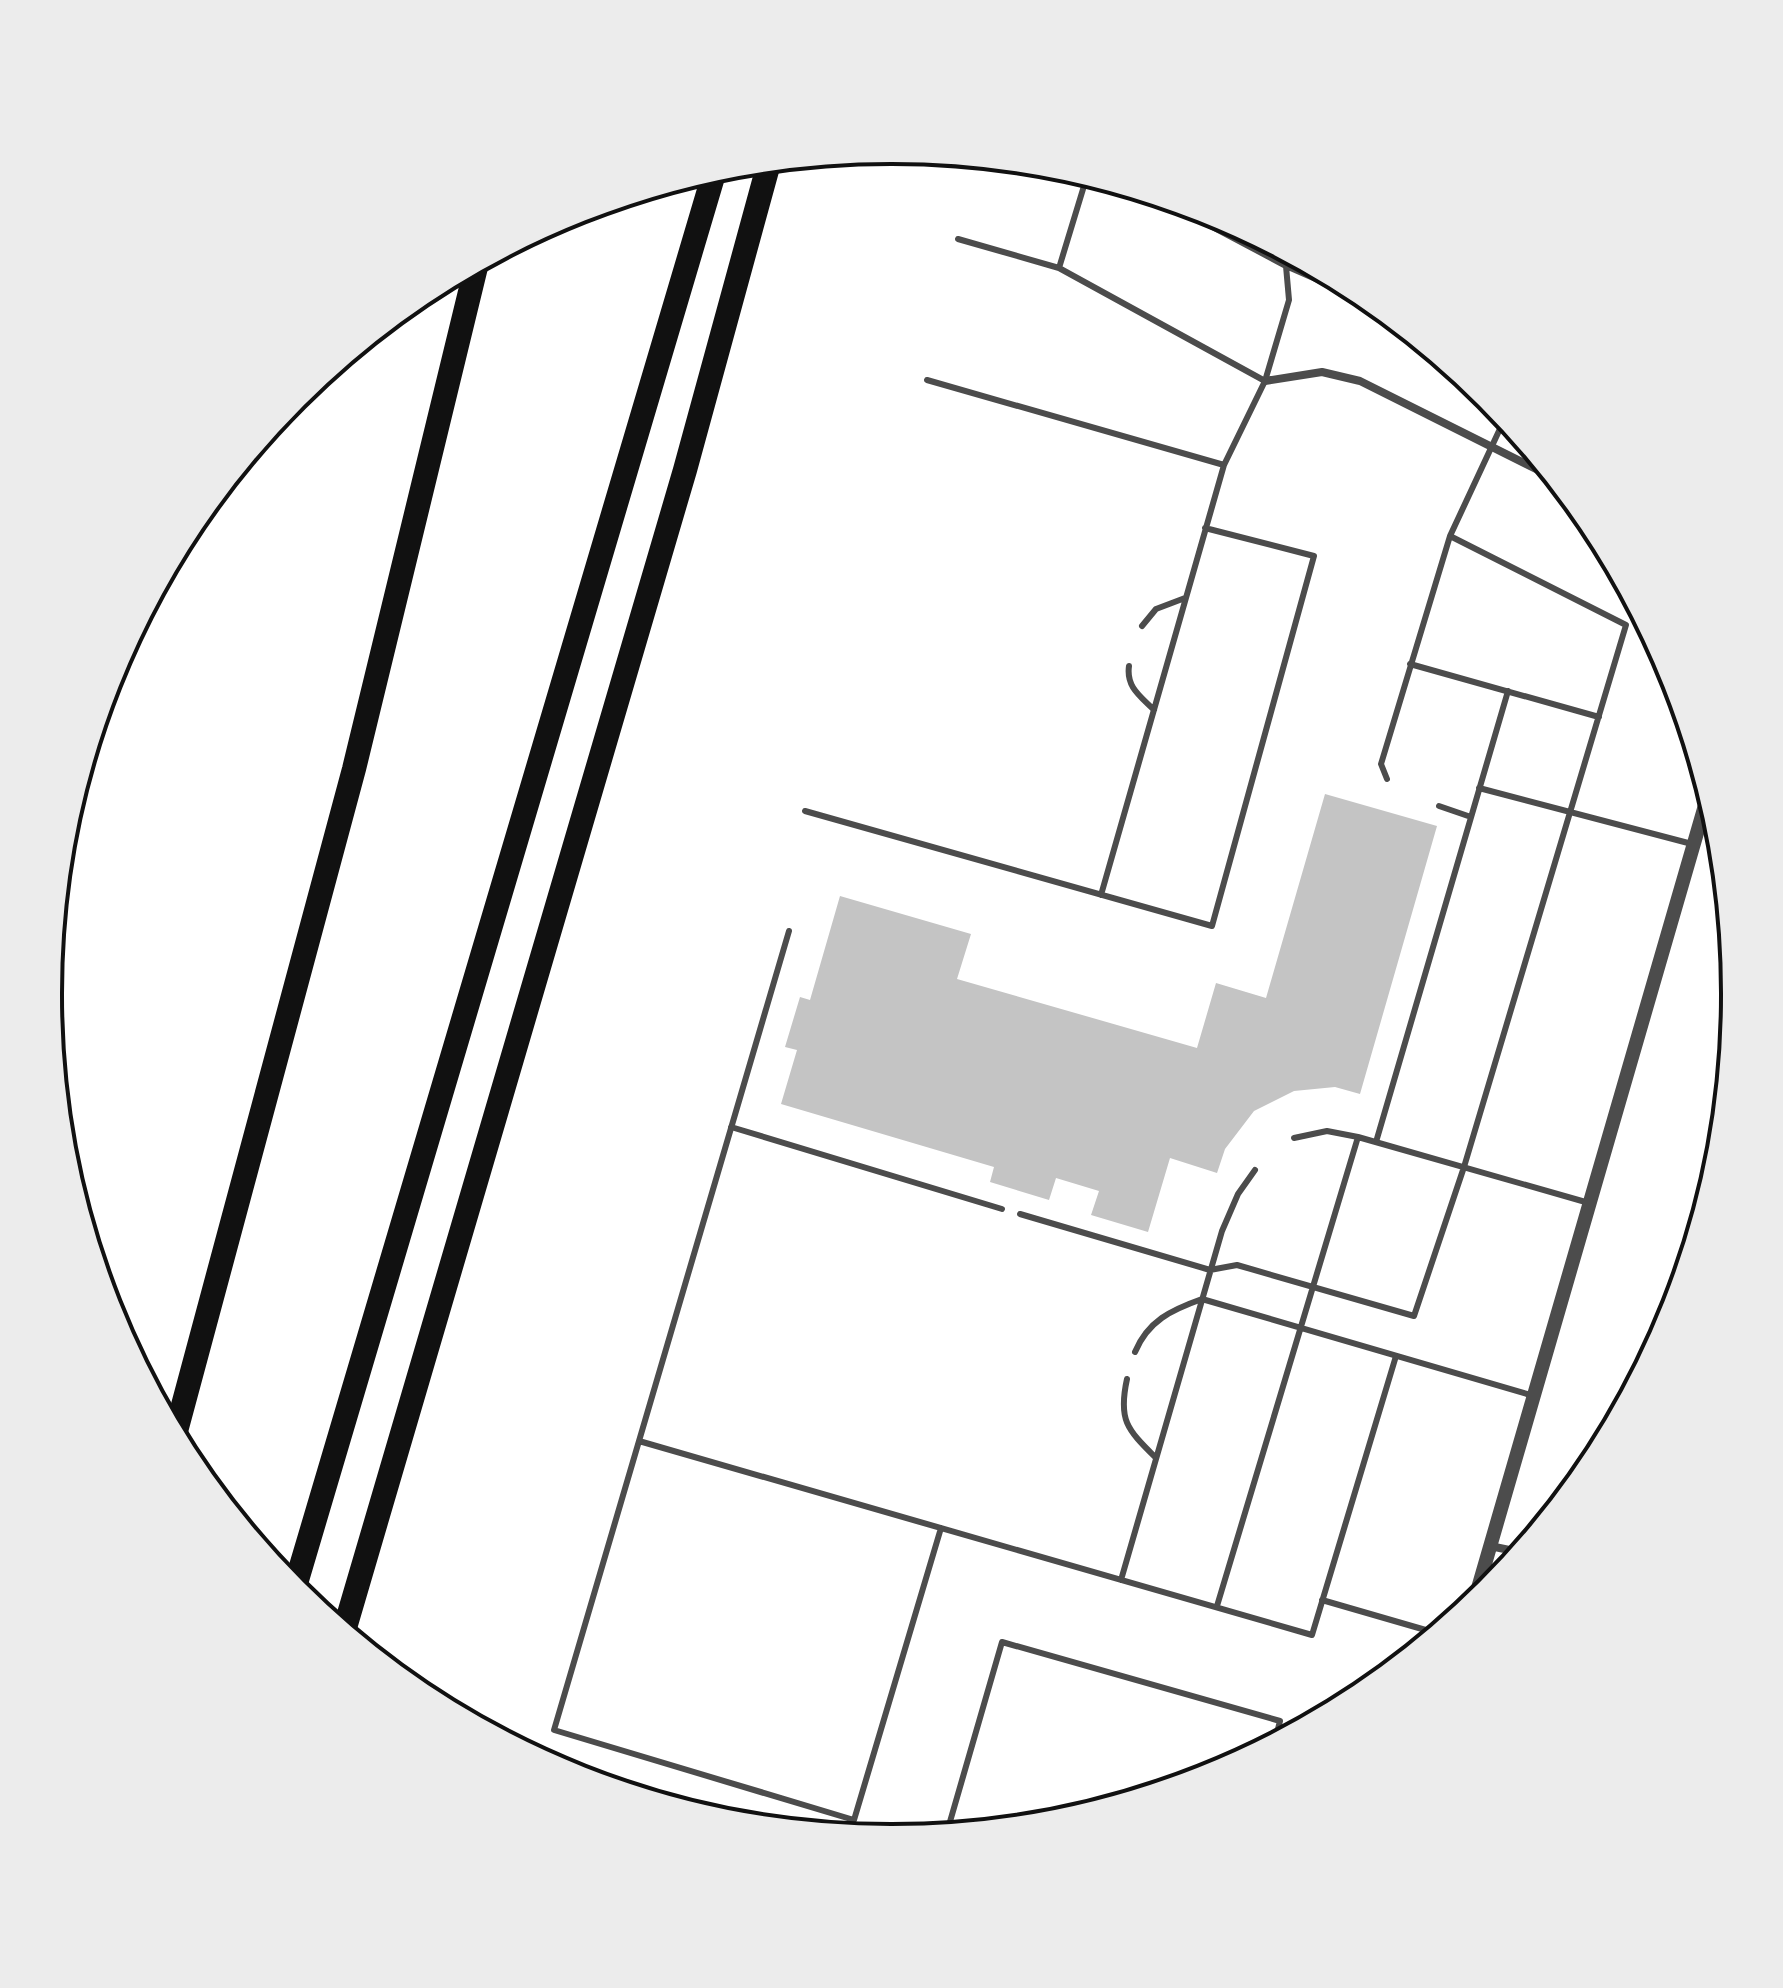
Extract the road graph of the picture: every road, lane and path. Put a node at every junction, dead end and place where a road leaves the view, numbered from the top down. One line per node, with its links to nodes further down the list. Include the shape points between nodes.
1 (766, 175): 63 (highway, via 685,470)
2 (711, 185): 58 (highway)
3 (1084, 187): 7 (lane)
4 (958, 239): 7 (lane)
5 (1244, 244): 6 (lane)
6 (1286, 266): 8 (lane); 11 (lane, via 1289,300)
7 (1059, 268): 11 (lane)
8 (1294, 270)
9 (473, 278): 52 (highway, via 354,769)
10 (927, 380): 14 (lane)
11 (1265, 381): 13 (street, via 1322,372 1360,381); 14 (lane)
12 (1499, 430): 13 (lane)
13 (1490, 447): 15 (street); 17 (lane)
14 (1224, 465): 16 (lane)
15 (1532, 467)
16 (1205, 528): 18 (lane); 33 (lane, via 1314,556 1212,926)
17 (1450, 536): 20 (lane); 24 (lane, via 1626,625)
18 (1185, 598): 19 (lane, via 1156,609); 23 (lane)
19 (1142, 626)
20 (1410, 664): 22 (lane); 25 (lane, via 1381,764)
21 (1129, 666): 23 (lane, via 1131,688)
22 (1508, 691): 24 (lane); 26 (lane)
23 (1154, 710): 33 (lane)
24 (1599, 717): 29 (lane)
25 (1387, 779)
26 (1479, 788): 29 (lane); 30 (lane)
27 (1439, 806): 30 (lane)
28 (805, 811): 33 (lane)
29 (1571, 812): 32 (lane); 39 (lane)
30 (1471, 817): 38 (lane)
31 (1702, 817): 32 (street)
32 (1694, 844): 41 (street)
33 (1101, 895)
34 (789, 931): 35 (lane)
35 (731, 1127): 42 (lane); 53 (lane)
36 (1358, 1137): 37 (lane, via 1327,1131); 38 (lane); 45 (lane)
37 (1294, 1138)
38 (1376, 1142): 39 (lane)
39 (1464, 1167): 41 (lane); 45 (lane, via 1414,1316)
40 (1255, 1170): 44 (lane, via 1238,1194)
41 (1589, 1203): 51 (street)
42 (1002, 1209)
43 (1020, 1214): 44 (lane)
44 (1210, 1270): 45 (lane, via 1237,1265); 46 (lane)
45 (1312, 1288): 47 (lane)
46 (1202, 1299): 47 (lane); 48 (lane, via 1157,1320); 54 (lane)
47 (1300, 1327): 49 (lane); 62 (lane)
48 (1135, 1352)
49 (1396, 1356): 51 (lane); 61 (lane)
50 (1127, 1379): 54 (lane, via 1121,1405 1125,1423)
51 (1534, 1396): 56 (street)
52 (179, 1419)
53 (639, 1441): 55 (lane); 55 (lane, via 554,1730 854,1820)
54 (1155, 1457): 60 (lane)
55 (941, 1528): 60 (lane)
56 (1490, 1546): 57 (street); 59 (street)
57 (1507, 1550)
58 (299, 1574)
59 (1481, 1578)
60 (1121, 1580): 62 (lane)
61 (1322, 1600): 62 (lane, via 1312,1635); 64 (lane)
62 (1217, 1606)
63 (347, 1620)
64 (1424, 1629)
65 (1279, 1727): 66 (lane, via 1280,1721 1002,1642)
66 (950, 1822)

